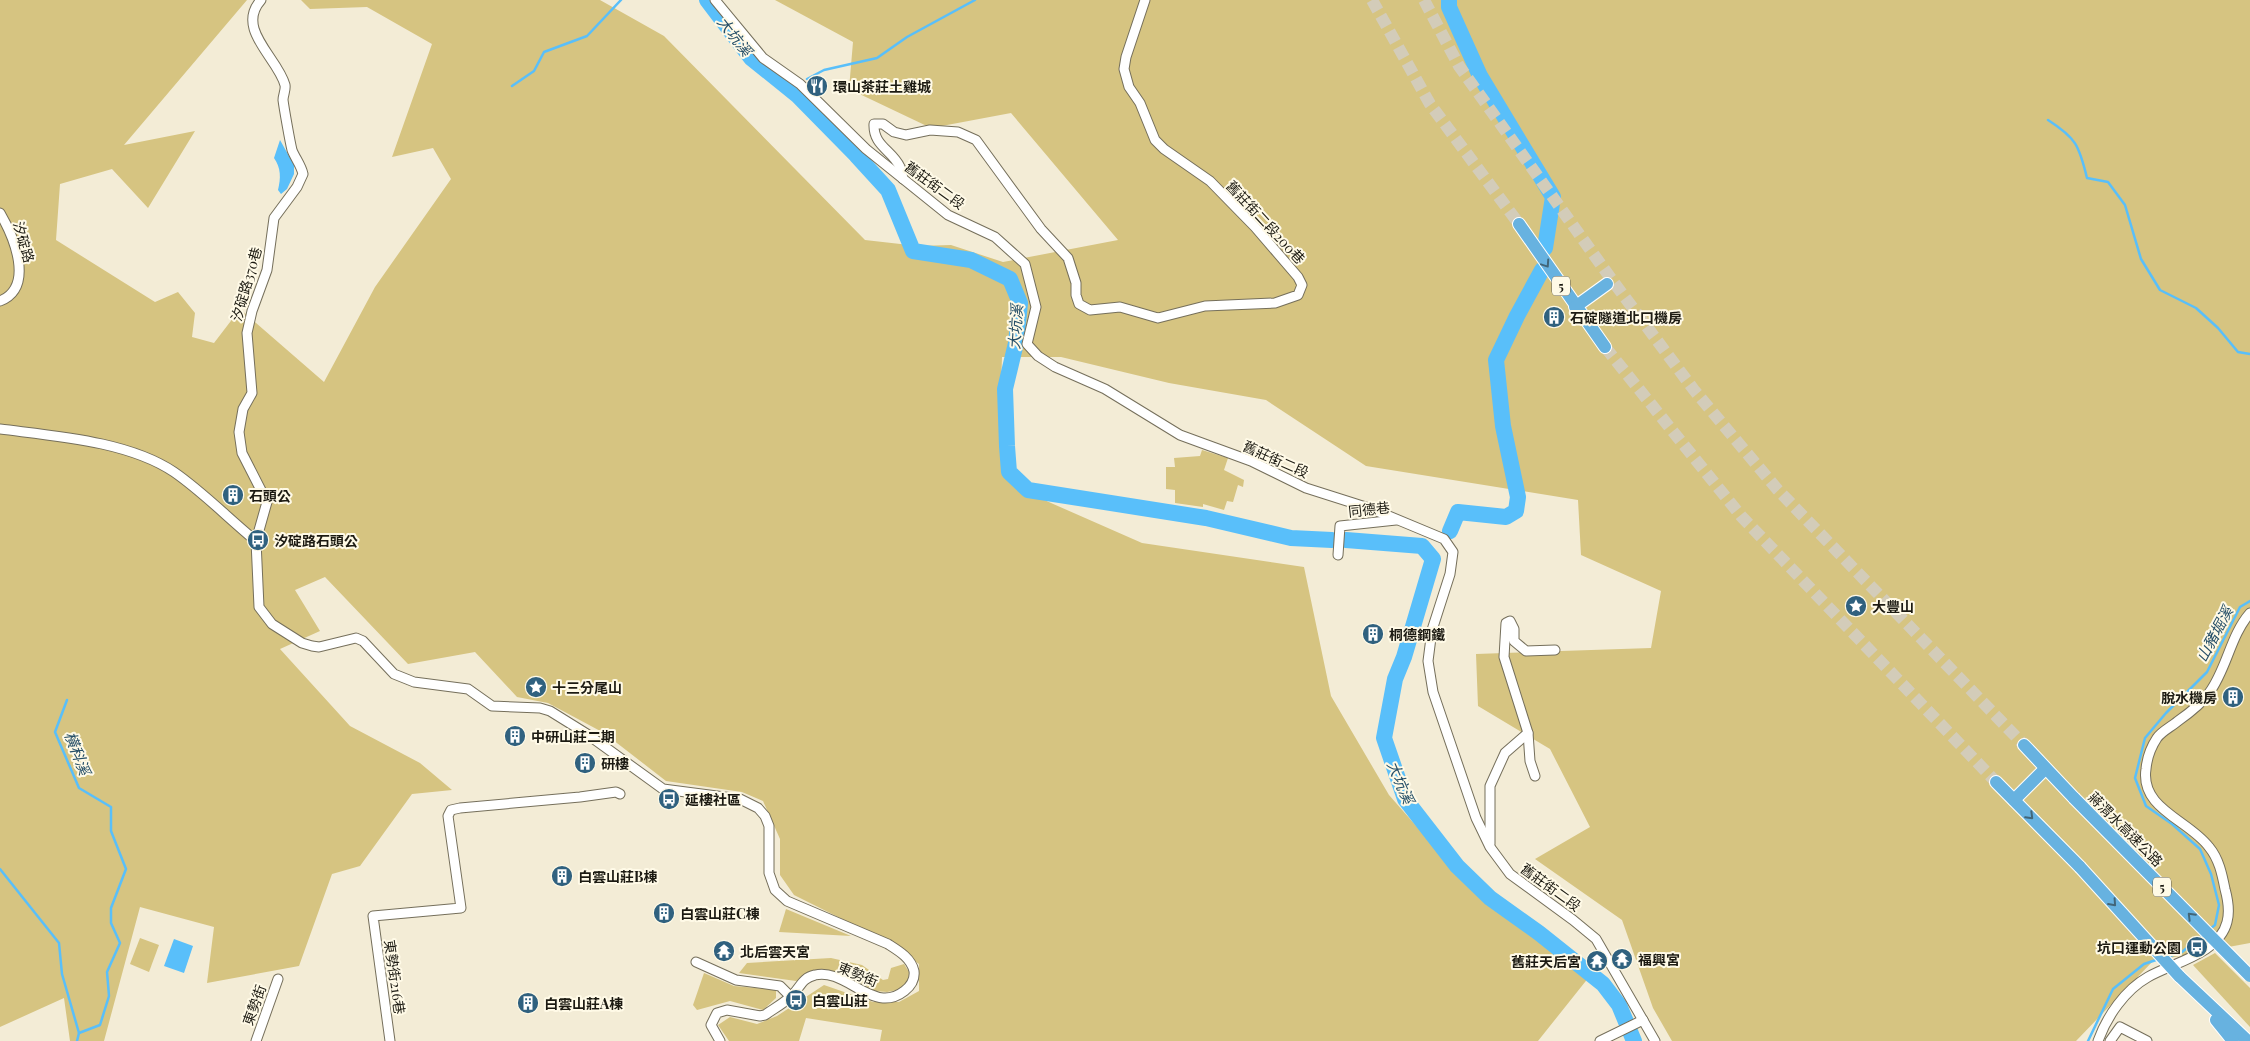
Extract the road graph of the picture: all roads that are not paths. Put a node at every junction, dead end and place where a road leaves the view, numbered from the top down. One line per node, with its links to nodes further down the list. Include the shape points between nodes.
1 (261, 0): 13 (street, 汐碇路370巷, via 256,5 253,19 258,40 286,86 283,101 292,150 303,174 274,218 267,270 247,332 252,394 243,409 239,432 242,453 267,502)
2 (716, 0): 4 (street, 舊莊街二段, via 763,58 802,86 866,149)
3 (1146, 0): 4 (street, 舊莊街二段200巷, via 1124,69 1129,87 1140,103 1155,140 1210,181 1255,227 1298,277 1302,284 1298,295 1275,303 1205,306 1158,318 1120,307 1090,310 1080,304 1076,295 1076,283 1068,258 1041,229 976,140 958,132 930,130 906,135 883,124 874,124 873,132 878,143 900,166)
4 (902, 179): 12 (street, 舊莊街二段, via 948,215 995,237 1025,264 1036,307 1027,344 1038,356 1105,389 1180,435 1251,461 1306,488)
5 (0, 213): 8 (street, 汐碇路, via 19,263 19,277 10,297)
6 (1519, 224): 9 (highway, 5, one-way to 9)
7 (1607, 284): 9 (highway)
8 (0, 301)
9 (1575, 306): 10 (highway, 5)
10 (1605, 347)
11 (0, 428): 13 (street, via 92,443 148,458 173,472)
12 (1399, 520): 14 (street, 同德巷, via 1340,526); 24 (street, 舊莊街二段, via 1444,539 1452,552 1450,574 1432,630 1428,661 1433,692 1476,818)
13 (256, 541): 29 (street, 東勢街, via 259,607 272,624 302,643 319,647 356,638 363,641 394,674 414,682 468,689 492,706 550,711 663,789 740,799 758,808 769,826 769,873 775,890 787,901 888,944 904,954 914,970 914,978 907,990 896,996 874,996 818,974 805,978)
14 (1338, 555)
15 (2250, 613): 36 (street, via 2235,637 2218,681 2207,696 2158,736 2145,776 2149,795 2198,835 2219,863 2229,907 2227,924 2219,936 2196,956 2134,986 2119,1002)
16 (1555, 650): 17 (street, via 1526,651 1514,641 1513,624 1510,621 1506,623 1504,657)
17 (1528, 733): 20 (street, via 1530,761); 24 (street, via 1505,753 1490,786)
18 (2024, 745): 19 (highway, 蔣渭水高速公路 / 5)
19 (2045, 769): 23 (highway); 27 (highway, 蔣渭水高速公路 / 5, one-way to 19, bridge)
20 (1535, 776)
21 (1996, 782): 23 (highway)
22 (620, 794): 32 (street, 東勢街216巷, via 451,810 448,816 461,908 373,916)
23 (2014, 800): 26 (highway, one-way to 26, bridge)
24 (1490, 847): 30 (street, 舊莊街二段, via 1516,880 1596,939)
25 (696, 962): 29 (street, via 736,980 780,986)
26 (2179, 976): 39 (highway); 40 (highway)
27 (2250, 976)
28 (278, 979): 31 (street, 東勢街)
29 (791, 997): 33 (street, 東勢街, via 760,1016 727,1010 717,1013 711,1025)
30 (1639, 1022): 34 (street); 35 (street, 舊莊街二段)
31 (256, 1041)
32 (390, 1041)
33 (720, 1041)
34 (1600, 1041)
35 (1655, 1041)
36 (2098, 1041)
37 (2110, 1041): 38 (street, via 2120,1027)
38 (2147, 1041)
39 (2233, 1041)
40 (2248, 1041)

